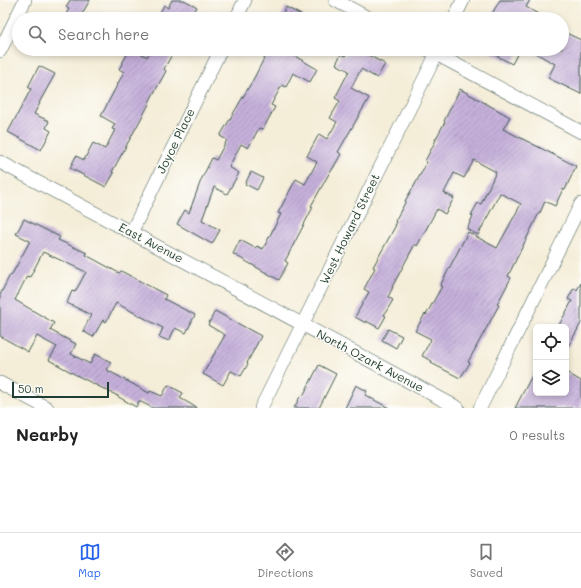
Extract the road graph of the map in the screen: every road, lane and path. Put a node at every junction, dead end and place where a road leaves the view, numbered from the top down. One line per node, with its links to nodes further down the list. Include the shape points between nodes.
1 (26, 0): 5 (street)
2 (245, 0): 6 (street)
3 (335, 0): 7 (street)
4 (463, 0): 8 (street)
5 (20, 12)
6 (239, 12)
7 (357, 12)
8 (457, 12)
9 (12, 27): 10 (street)
10 (0, 51)
11 (218, 56): 17 (street, Joyce Place)
12 (432, 56): 18 (street, West Howard Street)
13 (443, 56): 14 (street)
14 (581, 132)
15 (0, 162): 17 (street, East Avenue)
16 (581, 204): 23 (street)
17 (131, 233): 18 (street, East Avenue)
18 (303, 325): 21 (street, West Howard Street); 22 (street, North Ozark Avenue)
19 (0, 383): 20 (street)
20 (47, 408)
21 (261, 408)
22 (458, 408)
23 (480, 408)

